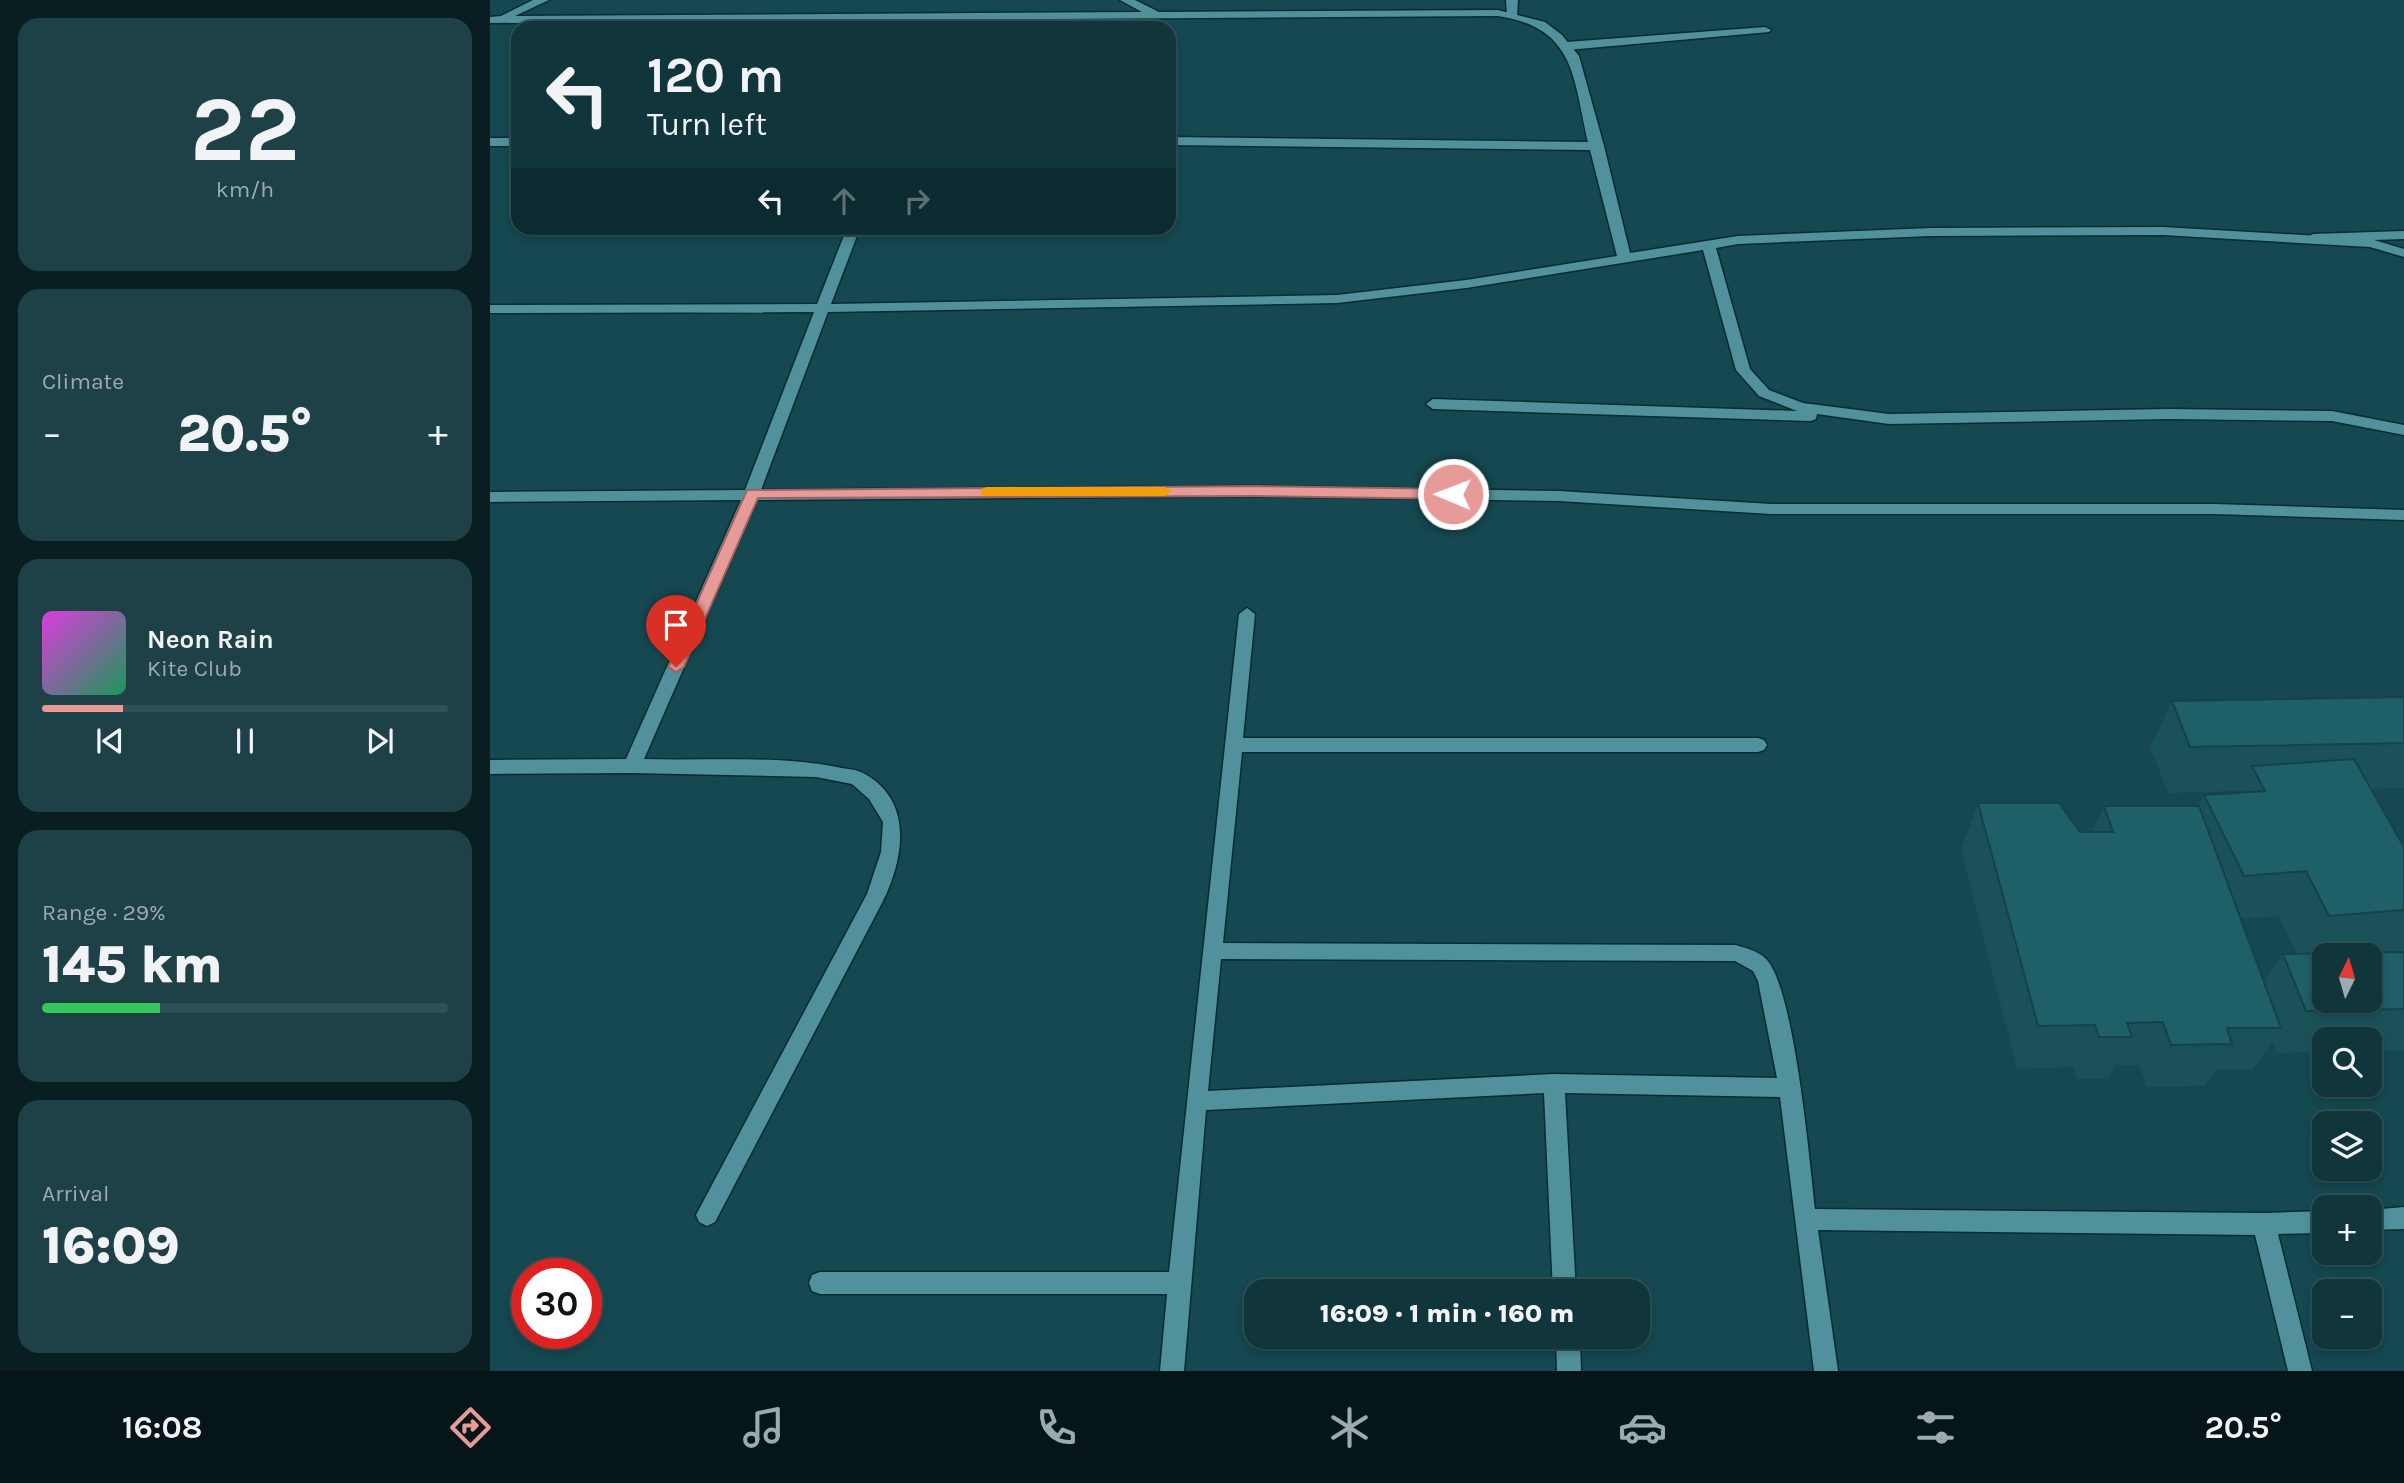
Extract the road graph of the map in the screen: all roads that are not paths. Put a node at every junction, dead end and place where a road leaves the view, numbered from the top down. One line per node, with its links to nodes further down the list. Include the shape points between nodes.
1 (543, 0): 6 (street)
2 (1126, 0): 4 (street)
3 (1512, 0): 5 (street)
4 (1158, 15): 5 (street); 8 (street)
5 (1513, 15): 10 (street, via 1545,26)
6 (493, 20): 7 (street)
7 (639, 21)
8 (1117, 21)
9 (1765, 30): 10 (street)
10 (1566, 47): 14 (street, via 1573,56)
11 (1176, 141): 14 (street)
12 (490, 142): 13 (street)
13 (511, 142)
14 (1598, 146): 20 (street)
15 (850, 235): 21 (street)
16 (2404, 235): 17 (street)
17 (2306, 238): 18 (street, via 2163,231 1944,232); 19 (street, via 2371,243)
18 (1709, 245): 20 (street); 24 (street, via 1743,370 1764,393 1801,407)
19 (2404, 253)
20 (1624, 258): 21 (street, via 1337,299)
21 (824, 308): 22 (street); 26 (street)
22 (490, 309)
23 (1433, 404): 24 (street)
24 (1889, 419): 25 (street, via 2332,416)
25 (2404, 430)
26 (752, 493): 27 (street); 28 (street, via 1256,491 1559,496 1771,509 2214,509); 33 (street)
27 (490, 497)
28 (2404, 515)
29 (1247, 614): 30 (street)
30 (1234, 745): 31 (street); 34 (street)
31 (1758, 745)
32 (490, 766): 33 (street)
33 (632, 766): 38 (street, via 816,771 857,778 876,794 891,821 891,852 876,895)
34 (1213, 951): 36 (street, via 1736,953 1760,964 1770,983); 37 (street)
35 (1553, 1083): 36 (street); 37 (street); 44 (street)
36 (1789, 1088): 40 (street)
37 (1196, 1101): 46 (street)
38 (707, 1215)
39 (2404, 1218): 41 (street)
40 (1805, 1219): 43 (street); 50 (street)
41 (2382, 1219)
42 (2312, 1222): 43 (street)
43 (2264, 1224): 51 (street)
44 (1564, 1279)
45 (820, 1283): 46 (street)
46 (1180, 1283): 48 (street)
47 (1568, 1349): 49 (street)
48 (1172, 1371)
49 (1569, 1371)
50 (1826, 1371)
51 (2300, 1371)

